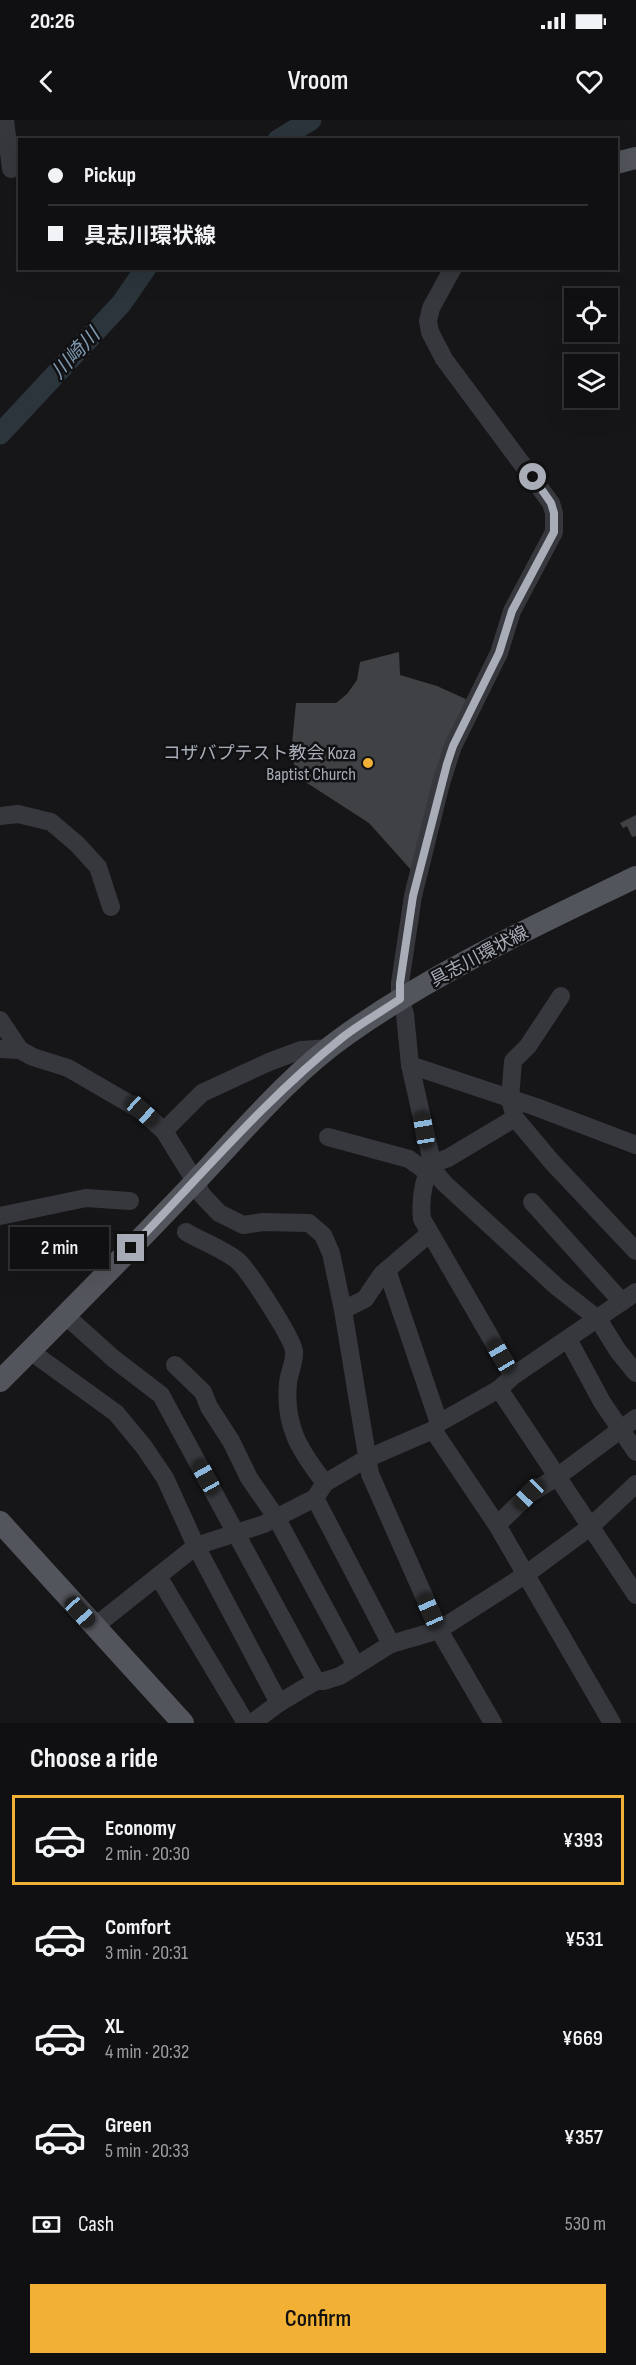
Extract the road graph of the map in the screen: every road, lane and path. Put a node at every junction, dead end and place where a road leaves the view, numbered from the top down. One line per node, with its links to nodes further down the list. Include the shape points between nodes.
1 (5, 120): 4 (street)
2 (636, 158): 3 (main road)
3 (618, 162)
4 (11, 170)
5 (452, 270): 10 (street, via 431,308 430,332 444,359 551,503 555,522 554,532 512,611 499,653 453,746 413,896)
6 (0, 816): 8 (street, via 18,814 51,822 98,867)
7 (636, 877): 10 (main road, 具志川環状線, via 488,948)
8 (111, 907)
9 (561, 996): 16 (street, via 528,1046 509,1053)
10 (400, 999): 12 (main road, 具志川環状線); 15 (street)
11 (0, 1020): 14 (street)
12 (330, 1048): 18 (street, via 301,1050 202,1093); 22 (main road, 具志川環状線)
13 (0, 1049): 14 (street)
14 (20, 1050): 18 (street, via 68,1068 142,1111)
15 (410, 1065): 16 (street); 21 (street)
16 (510, 1099): 17 (street); 20 (street)
17 (515, 1119): 21 (street); 28 (street)
18 (164, 1131): 22 (street)
19 (328, 1137): 21 (street)
20 (636, 1145)
21 (429, 1168): 27 (street, via 420,1198 422,1219); 33 (street, via 557,1287)
22 (195, 1181): 31 (street, via 202,1196 219,1213 243,1225 309,1223 323,1235 331,1253); 32 (main road, 具志川環状線)
23 (130, 1201): 25 (street, via 86,1198)
24 (532, 1202): 30 (street)
25 (0, 1216)
26 (186, 1232): 48 (street, via 238,1261 284,1330 294,1351 287,1401 291,1430)
27 (430, 1233): 29 (street); 38 (street)
28 (636, 1251)
29 (387, 1270): 31 (street, via 365,1299); 42 (street)
30 (629, 1297): 33 (street)
31 (343, 1310): 45 (street)
32 (66, 1316): 35 (main road, 具志川環状線); 53 (street, via 160,1395)
33 (598, 1319): 34 (street); 37 (street)
34 (568, 1339): 38 (street); 43 (street)
35 (30, 1351): 39 (main road, 具志川環状線); 54 (street, via 116,1413 165,1479)
36 (175, 1365): 49 (street, via 203,1392 249,1478)
37 (636, 1373)
38 (513, 1376): 40 (street)
39 (0, 1381)
40 (499, 1389): 42 (street); 46 (street)
41 (636, 1418): 43 (street)
42 (436, 1426): 45 (street); 51 (street)
43 (620, 1428): 44 (street); 46 (street)
44 (636, 1452)
45 (366, 1459): 48 (street); 59 (street)
46 (557, 1477): 51 (street, via 529,1494); 52 (street)
47 (636, 1484): 52 (street)
48 (320, 1490): 49 (street); 60 (street)
49 (276, 1517): 53 (street); 61 (street)
50 (0, 1522): 58 (main road)
51 (497, 1525): 55 (street)
52 (590, 1527): 55 (street); 57 (street)
53 (236, 1532): 54 (street); 62 (street)
54 (196, 1546): 56 (street); 63 (street)
55 (525, 1575): 59 (street); 68 (street)
56 (158, 1576): 58 (street); 65 (street)
57 (636, 1595)
58 (94, 1627): 64 (main road)
59 (439, 1630): 60 (street); 67 (street)
60 (391, 1644): 61 (street)
61 (355, 1664): 62 (street, via 340,1676)
62 (316, 1682): 63 (street)
63 (279, 1703): 66 (street)
64 (183, 1723)
65 (246, 1723)
66 (252, 1723)
67 (493, 1723)
68 (612, 1723)

